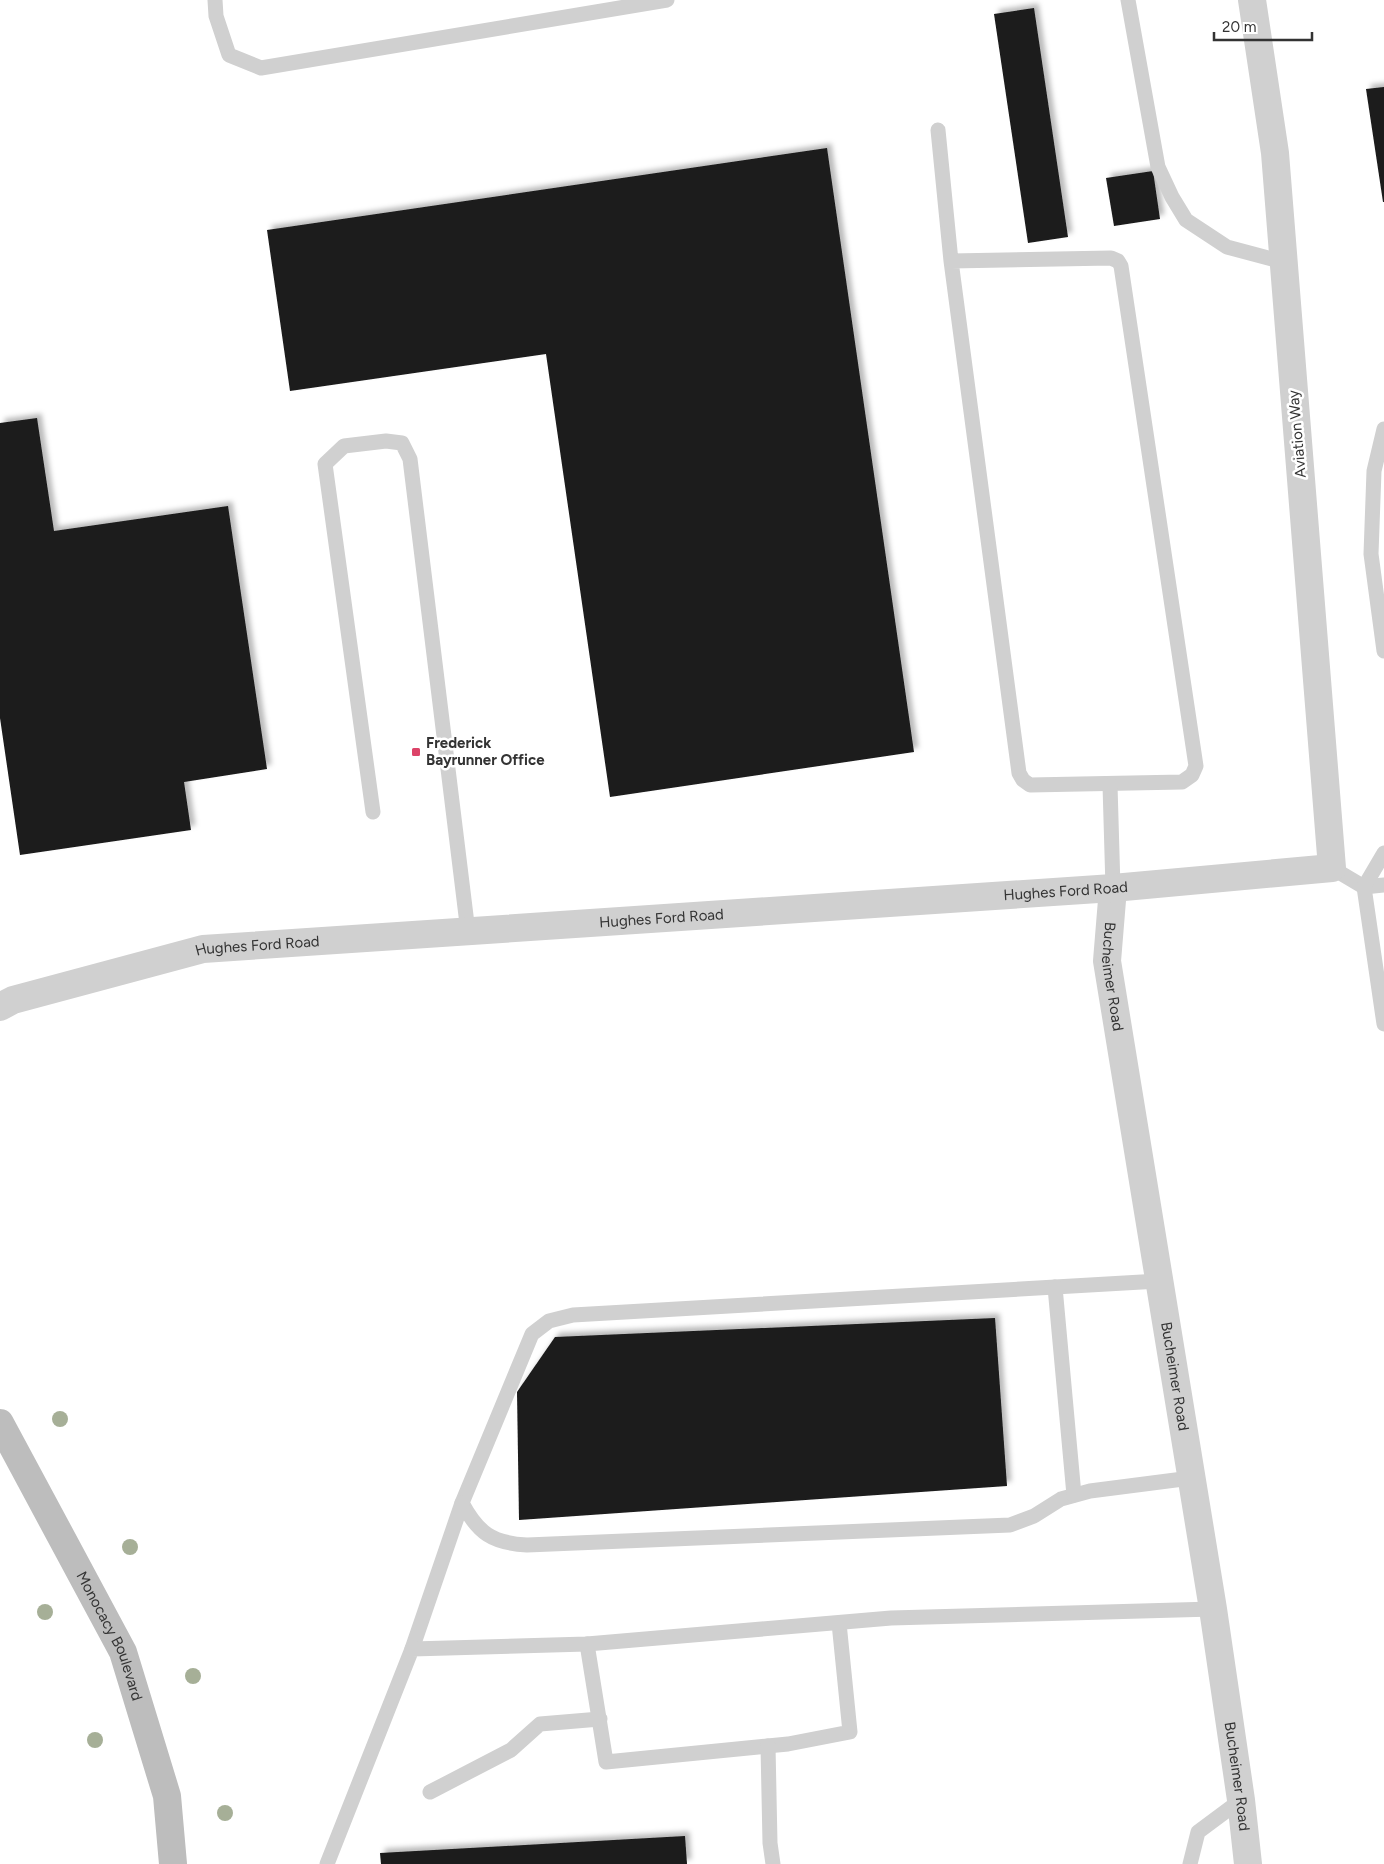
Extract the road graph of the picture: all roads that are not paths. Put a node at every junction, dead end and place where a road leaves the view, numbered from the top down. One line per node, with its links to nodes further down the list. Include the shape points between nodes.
1 (215, 0): 2 (lane, via 216,16 229,55 261,68)
2 (667, 0)
3 (1128, 0): 7 (lane, via 1158,167 1172,197 1186,220 1227,246)
4 (1252, 0): 7 (street, Aviation Way, via 1275,153)
5 (938, 130): 6 (lane)
6 (951, 261): 10 (lane, via 1019,773 1030,785); 10 (lane, via 1111,258 1121,266 1196,766 1182,782)
7 (1284, 262): 13 (street, Aviation Way)
8 (1384, 429): 9 (lane, via 1374,471 1371,554)
9 (1384, 651)
10 (1110, 785): 16 (lane)
11 (373, 812): 17 (lane, via 325,464 344,446 386,441 402,443 410,459)
12 (1384, 853): 15 (lane)
13 (1332, 868): 15 (lane); 16 (street, Hughes Ford Road)
14 (1384, 885): 15 (lane)
15 (1364, 887): 19 (lane)
16 (1113, 888): 17 (street, Hughes Ford Road); 20 (street, Bucheimer Road, via 1107,960)
17 (468, 932): 18 (street, Hughes Ford Road, via 203,950 13,1000)
18 (0, 1007)
19 (1384, 1024)
20 (1159, 1280): 21 (lane); 23 (street, Bucheimer Road)
21 (1055, 1287): 24 (lane); 25 (lane, via 573,1315 549,1321 532,1334)
22 (0, 1423): 34 (main road, Monocacy Boulevard, via 123,1652 167,1796)
23 (1192, 1478): 24 (lane); 26 (street, Bucheimer Road)
24 (1074, 1495): 25 (lane, via 1010,1525 527,1545 505,1544 487,1535 472,1522)
25 (462, 1503): 29 (lane)
26 (1213, 1609): 27 (lane); 33 (street, Bucheimer Road)
27 (839, 1623): 28 (lane); 31 (lane, via 850,1732)
28 (587, 1644): 29 (lane); 30 (lane)
29 (412, 1649): 35 (lane)
30 (600, 1719): 31 (lane, via 606,1762); 32 (lane, via 540,1724 512,1750)
31 (768, 1746): 36 (lane)
32 (430, 1792)
33 (1241, 1800): 37 (lane, via 1198,1832); 38 (street, Bucheimer Road)
34 (173, 1864)
35 (327, 1864)
36 (773, 1864)
37 (1190, 1864)
38 (1248, 1864)

